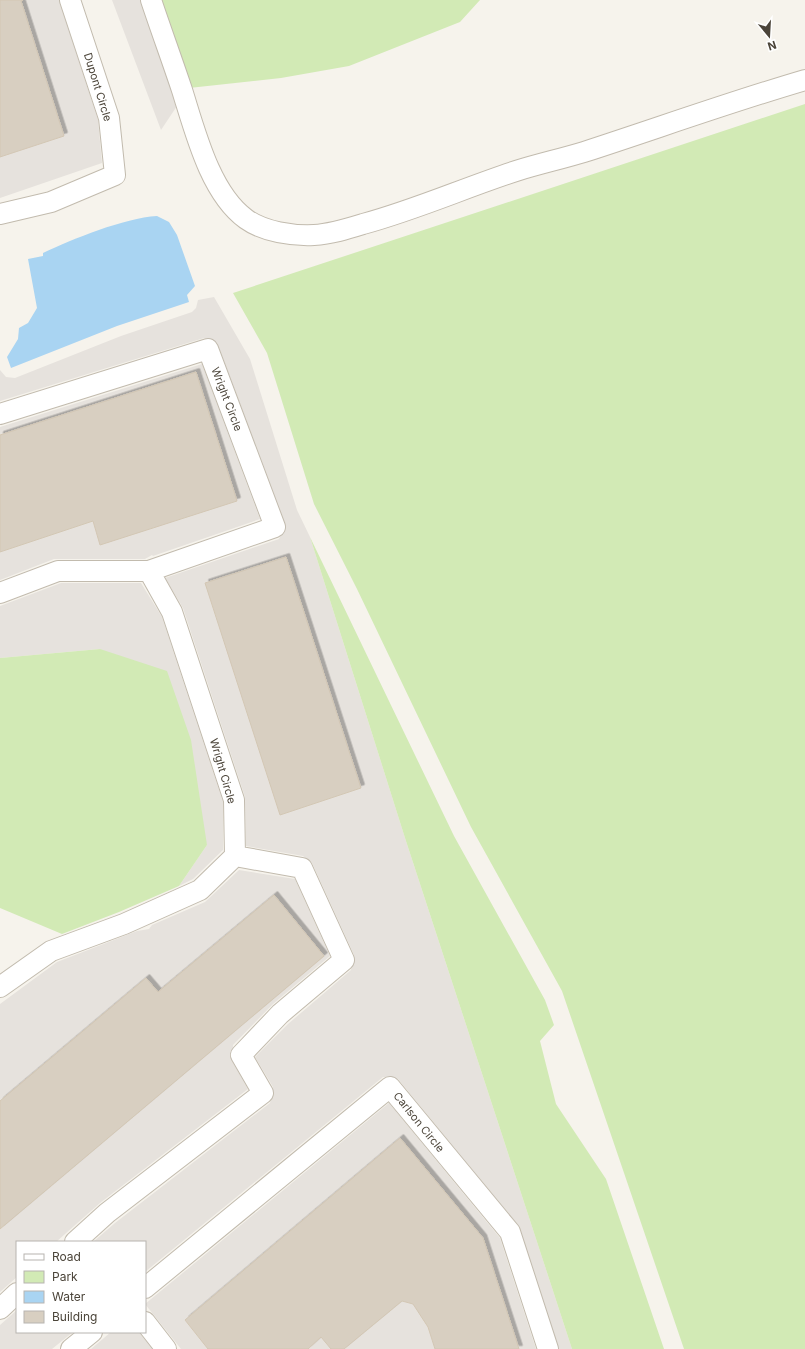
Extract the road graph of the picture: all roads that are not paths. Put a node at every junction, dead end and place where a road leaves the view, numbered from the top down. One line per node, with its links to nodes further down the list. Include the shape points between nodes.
1 (70, 0): 4 (street, Dupont Circle, via 109,118 114,175 51,202)
2 (151, 0): 3 (street, via 197,136 218,183 229,201 247,219 271,230 292,235 333,232 376,221 515,171 584,152 736,100)
3 (805, 80)
4 (0, 214)
5 (0, 414): 6 (street, Wright Circle, via 208,349 275,527)
6 (149, 571): 7 (street, Wright Circle, via 58,571); 8 (street, Wright Circle, via 172,612 234,800)
7 (0, 593)
8 (235, 856): 9 (street, via 200,890 124,924 51,951); 10 (street, via 302,868 344,960 280,1014 241,1055 264,1093 107,1213)
9 (0, 987)
10 (76, 1241)
11 (146, 1287): 18 (street, Carlson Circle, via 390,1087 510,1232)
12 (16, 1295): 13 (street)
13 (0, 1308)
14 (146, 1323): 17 (street)
15 (91, 1333): 16 (street)
16 (71, 1349)
17 (166, 1349)
18 (548, 1349)

